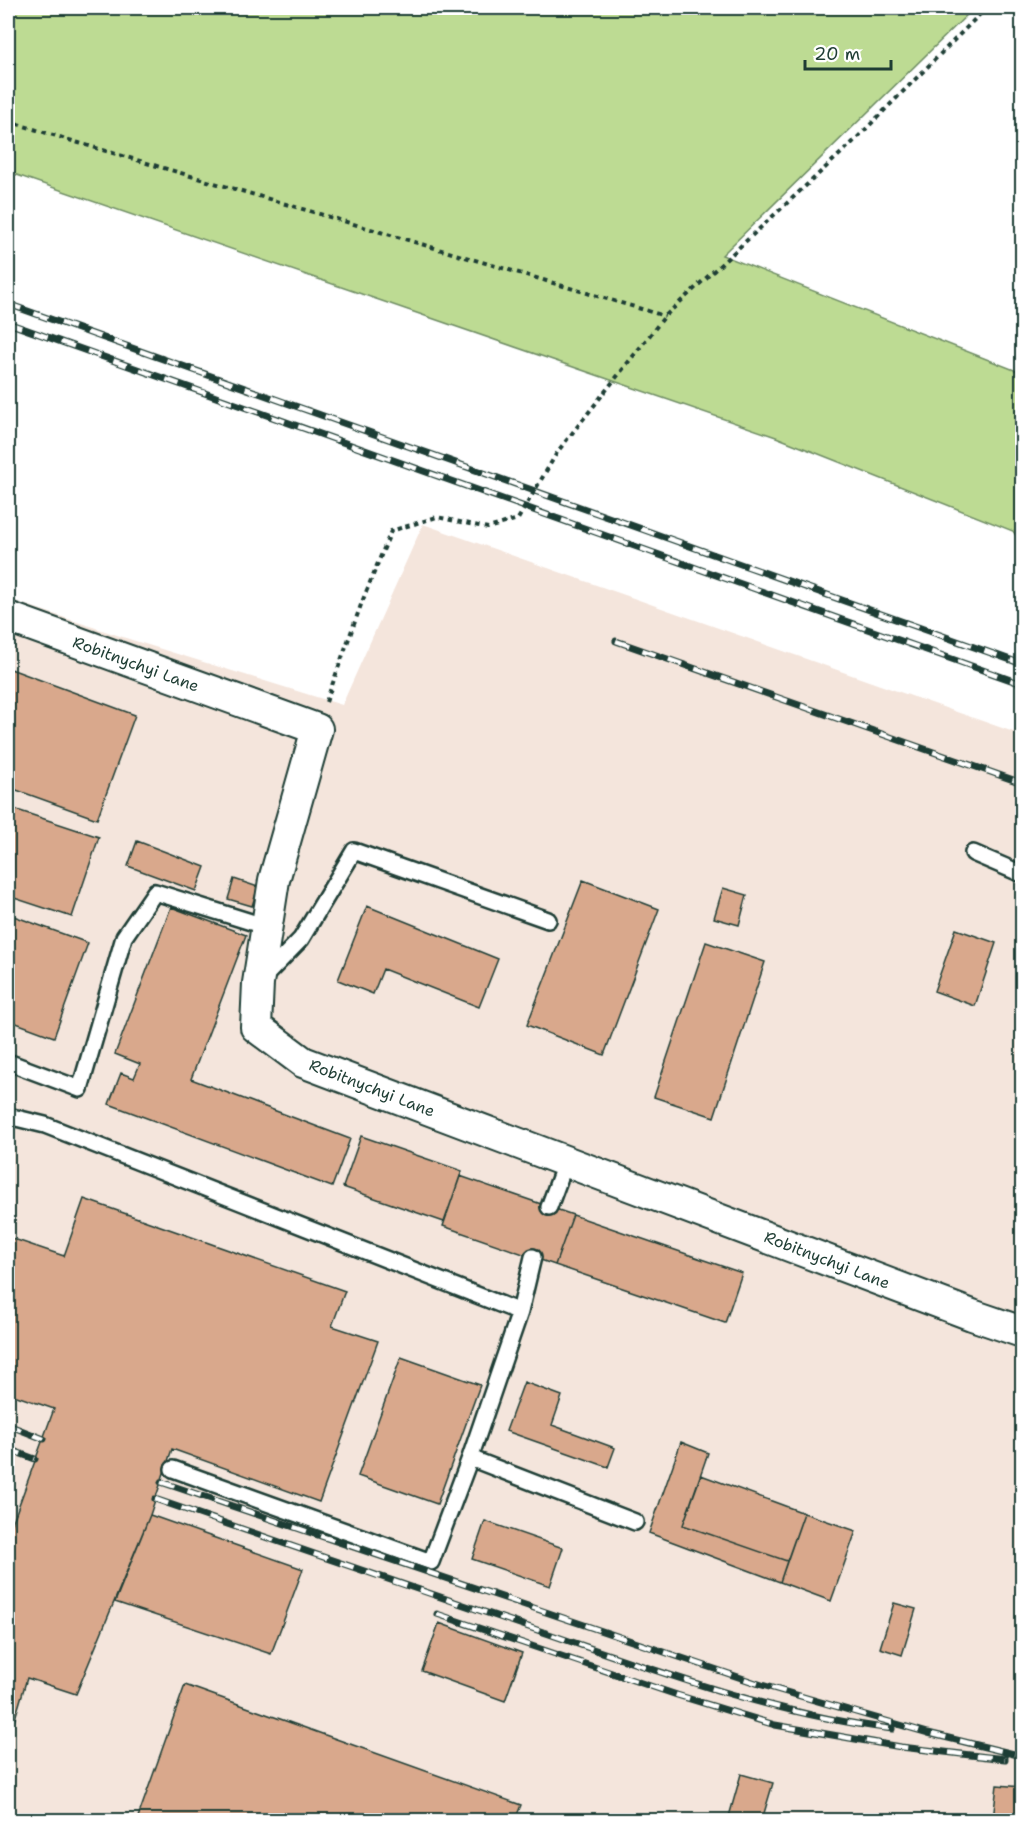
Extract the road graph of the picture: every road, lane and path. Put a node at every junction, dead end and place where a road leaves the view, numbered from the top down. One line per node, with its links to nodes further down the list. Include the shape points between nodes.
1 (986, 8): 3 (path, via 852,143)
2 (8, 121): 3 (path)
3 (665, 316): 5 (path, via 558,451 518,519 488,528 437,517 391,531)
4 (8, 617): 5 (street, Robitnychyi Lane)
5 (317, 729): 9 (street, Robitnychyi Lane, via 274,880)
6 (973, 853): 7 (lane)
7 (1023, 874)
8 (548, 920): 10 (lane, via 354,851 301,939)
9 (267, 927): 10 (street, Robitnychyi Lane); 11 (lane, via 155,892 124,937 80,1089)
10 (258, 983): 13 (street, Robitnychyi Lane, via 256,1027 303,1062)
11 (8, 1062)
12 (8, 1116): 16 (lane, via 45,1125)
13 (566, 1161): 14 (lane); 17 (street, Robitnychyi Lane)
14 (549, 1207)
15 (533, 1257): 16 (lane)
16 (520, 1312): 18 (lane)
17 (1023, 1332)
18 (470, 1458): 19 (lane, via 431,1562); 20 (lane)
19 (173, 1469)
20 (635, 1522)

